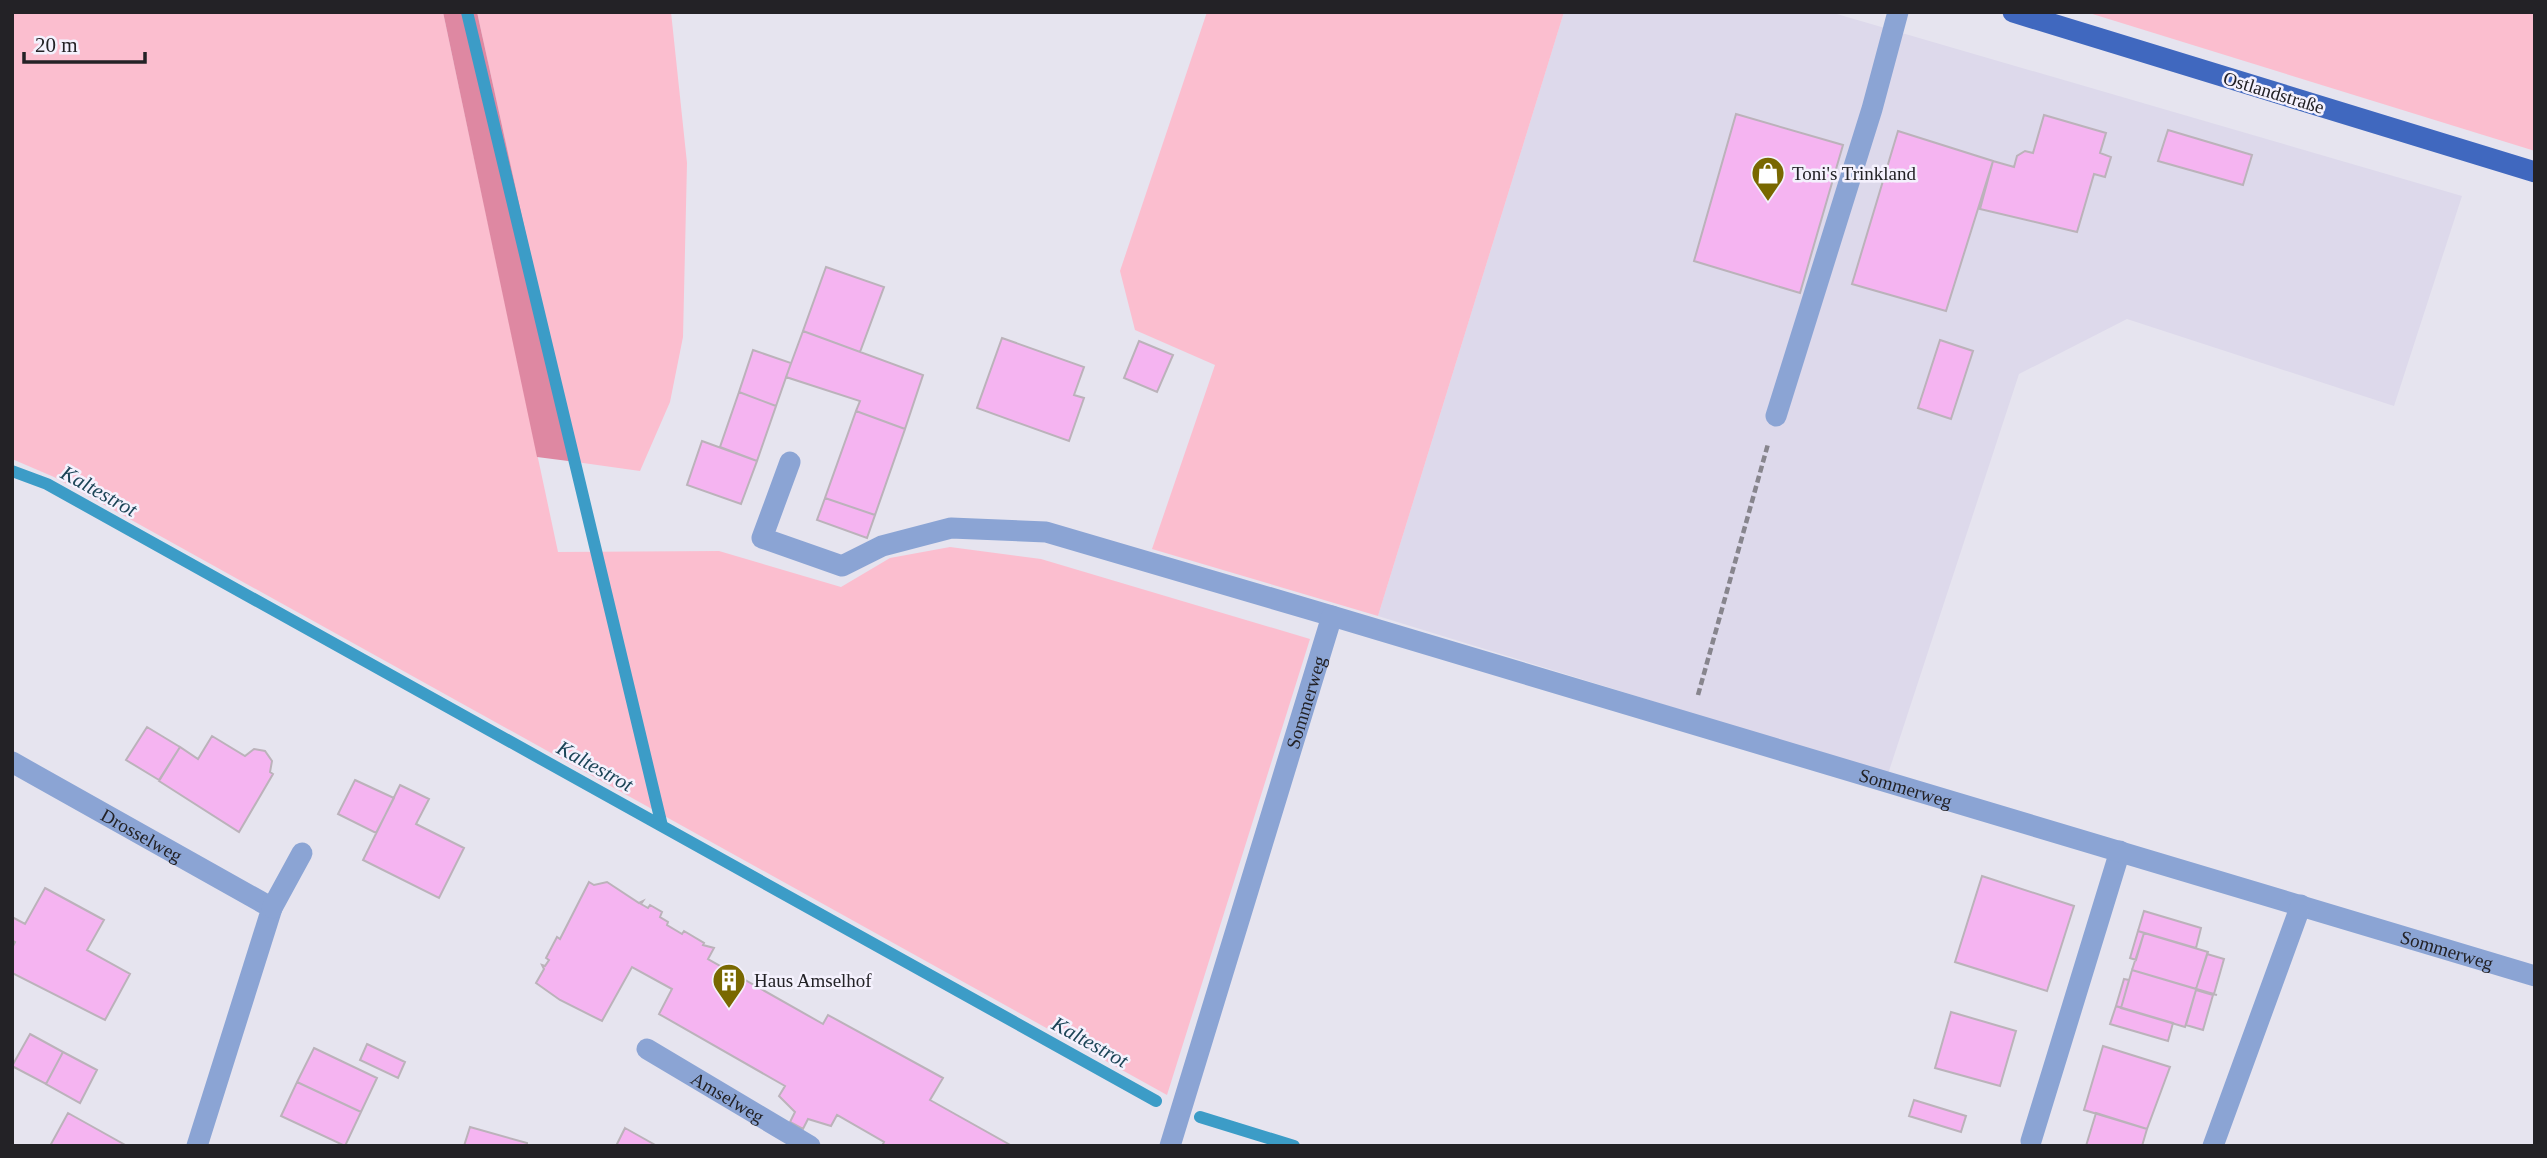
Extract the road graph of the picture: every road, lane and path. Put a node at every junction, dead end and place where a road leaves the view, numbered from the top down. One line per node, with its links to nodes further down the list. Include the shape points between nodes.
1 (1898, 12): 4 (street)
2 (2012, 12): 3 (main road, Ostlandstraße)
3 (2535, 172)
4 (1776, 416): 7 (path)
5 (790, 462): 6 (street, via 762,538 842,566 882,546 951,528 1046,532)
6 (1332, 617): 7 (street, Sommerweg); 18 (street, Sommerweg)
7 (1690, 723): 9 (street, Sommerweg)
8 (12, 762): 12 (street, Drosselweg)
9 (2120, 851): 11 (street, Sommerweg); 15 (street)
10 (302, 853): 12 (street)
11 (2301, 905): 13 (street, Sommerweg); 19 (street)
12 (272, 908): 16 (street)
13 (2535, 976)
14 (647, 1049): 17 (street, Amselweg)
15 (2031, 1141)
16 (197, 1146)
17 (810, 1146)
18 (1170, 1146)
19 (2213, 1146)

